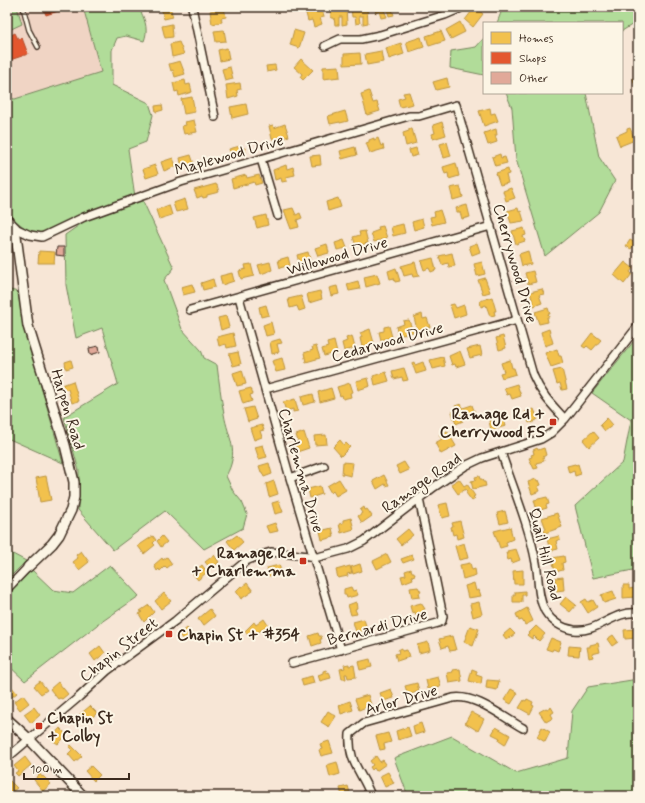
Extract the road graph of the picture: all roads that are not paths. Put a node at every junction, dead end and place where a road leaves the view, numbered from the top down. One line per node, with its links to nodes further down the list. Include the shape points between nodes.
1 (23, 7): 5 (lane, via 29,30)
2 (192, 7): 7 (street)
3 (460, 7): 4 (street, via 445,15 380,35 361,39 340,39)
4 (325, 46)
5 (38, 47)
6 (456, 105): 8 (street, Maplewood Drive); 11 (street, Cherrywood Drive)
7 (214, 117)
8 (261, 159): 9 (street); 12 (street, Maplewood Drive, via 181,182 84,217 42,237)
9 (278, 216)
10 (7, 220): 12 (street)
11 (491, 226): 13 (street, Willowood Drive); 15 (street, Cherrywood Drive)
12 (15, 228): 25 (street, Harpen Road, via 28,326 74,482 74,497 65,524 52,544)
13 (239, 297): 14 (street, Willowood Drive); 17 (street, Charlemma Drive)
14 (190, 310)
15 (517, 320): 17 (street, Cedarwood Drive); 18 (street, Cherrywood Drive, via 539,389)
16 (638, 326): 18 (street, Ramage Road)
17 (265, 389): 21 (street, Charlemma Drive)
18 (565, 419): 19 (street, Ramage Road, via 546,436)
19 (501, 452): 22 (street, Ramage Road, via 465,466); 27 (street, Quail Hill Road, via 529,534 541,601 548,616 563,627 582,630 619,615)
20 (324, 466): 21 (street)
21 (290, 478): 23 (street, Charlemma Drive)
22 (419, 500): 23 (street, Ramage Road, via 364,541 348,549); 28 (street, Bernardi Drive, via 443,619 438,624)
23 (313, 557): 24 (street, Ramage Road, via 271,552); 28 (street, Charlemma Drive)
24 (246, 562): 32 (street, Chapin Street, via 175,621 107,672)
25 (28, 567): 26 (street, Harpen Road)
26 (7, 589)
27 (638, 613)
28 (341, 650): 29 (street, Bernardi Drive)
29 (292, 663)
30 (7, 718): 32 (street)
31 (523, 728): 35 (street, Arlor Drive, via 477,701 462,697 364,723 350,734 349,744 356,768)
32 (30, 740): 33 (street, Chapin Street); 34 (street)
33 (7, 758)
34 (83, 796)
35 (371, 796)

